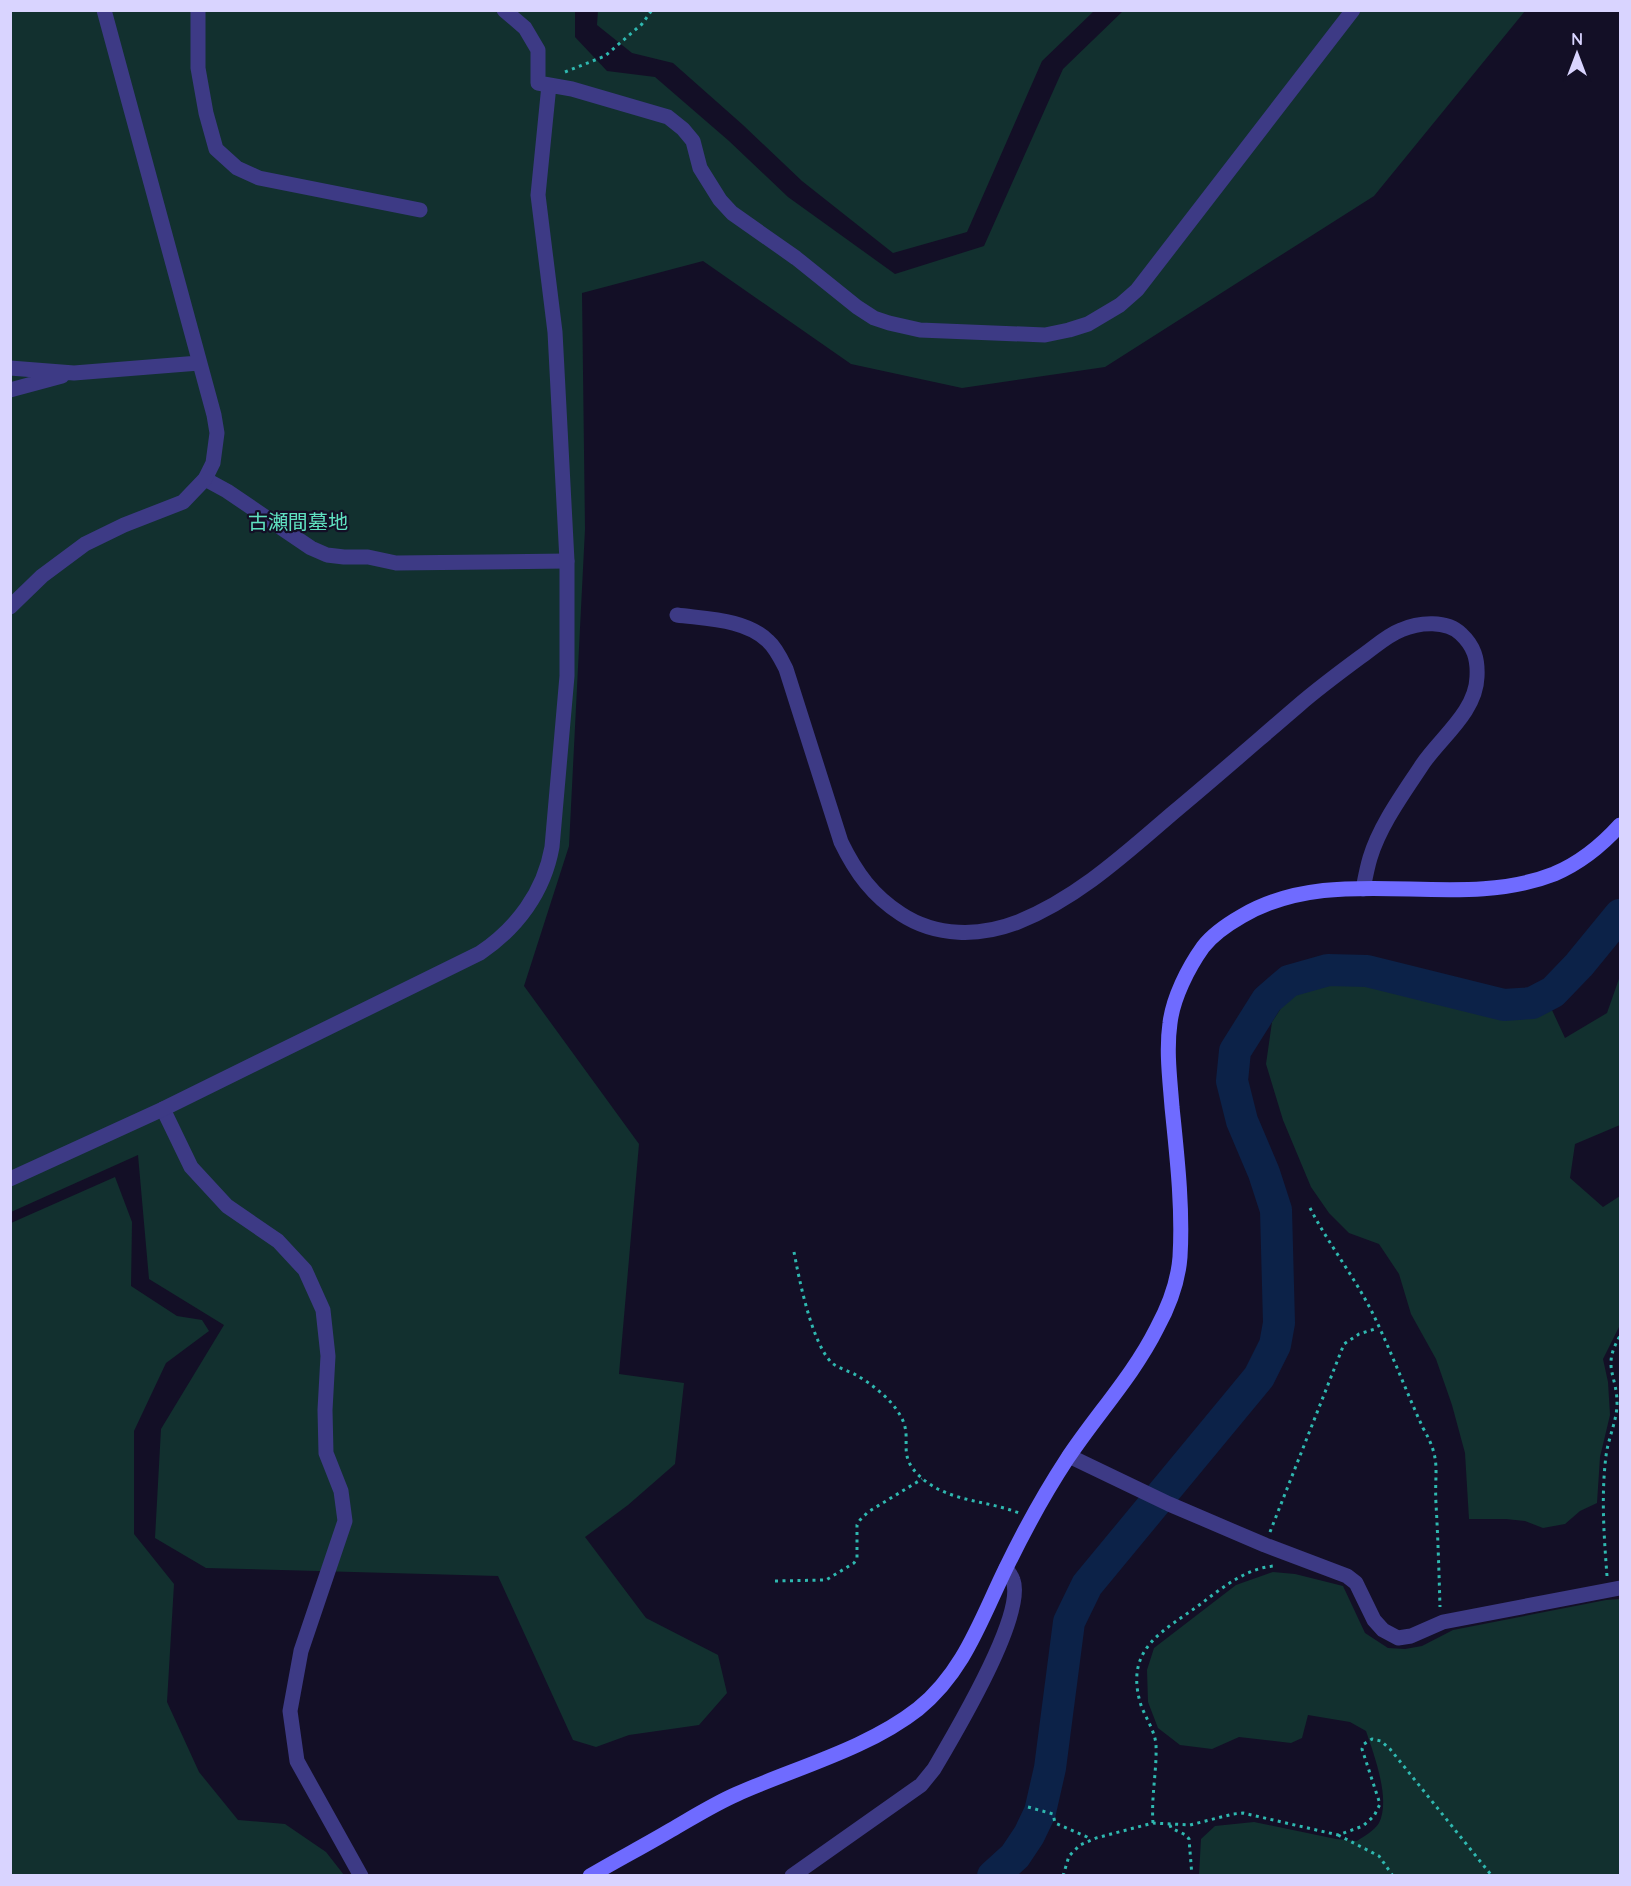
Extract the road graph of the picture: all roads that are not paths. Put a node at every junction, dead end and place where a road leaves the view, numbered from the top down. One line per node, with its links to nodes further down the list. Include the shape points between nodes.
1 (104, 10): 7 (street)
2 (198, 10): 6 (street, via 198,68 206,113 216,149 237,168 259,178)
3 (504, 10): 5 (street, via 525,28 537,51)
4 (1353, 10): 5 (street, via 1137,290 1096,320 1045,335 920,330 874,318 732,213 700,168 693,141 668,117 572,88)
5 (543, 84): 12 (street, via 537,195 555,332)
6 (420, 210)
7 (199, 363): 9 (street); 11 (street, via 217,433 213,463)
8 (10, 368): 9 (street)
9 (74, 373): 10 (street)
10 (10, 390)
11 (205, 479): 12 (street, via 327,555 396,563); 13 (street, via 183,502 86,544 42,576)
12 (567, 561): 17 (street, via 567,676 552,848 539,888 516,922 480,953)
13 (10, 607)
14 (677, 615): 16 (street, via 722,621 768,640 786,669 841,842 852,865 868,887 911,921 928,928 965,932 1018,922 1067,897 1116,863 1325,683 1388,637 1416,624 1455,628 1473,648 1477,663 1474,695 1423,763 1380,832)
15 (1620, 825): 16 (main road, via 1578,861 1532,881 1480,889)
16 (1363, 889): 19 (main road, via 1294,895 1253,910 1227,925 1204,946 1185,980 1170,1020 1169,1038 1180,1223 1177,1280 1140,1358)
17 (163, 1108): 18 (street); 22 (street, via 191,1167 227,1206 278,1241 306,1270 323,1310 328,1356 326,1454 341,1491 345,1521 301,1651 290,1711 297,1761)
18 (10, 1179)
19 (1069, 1456): 20 (main road); 21 (street, via 1169,1504 1347,1576 1356,1583 1374,1620 1398,1638 1443,1622)
20 (1006, 1568): 23 (main road, via 968,1650 921,1707 871,1737 702,1811); 24 (street, via 1014,1581 1013,1607 999,1649 934,1769 921,1785)
21 (1614, 1589)
22 (362, 1875)
23 (591, 1875)
24 (792, 1875)

